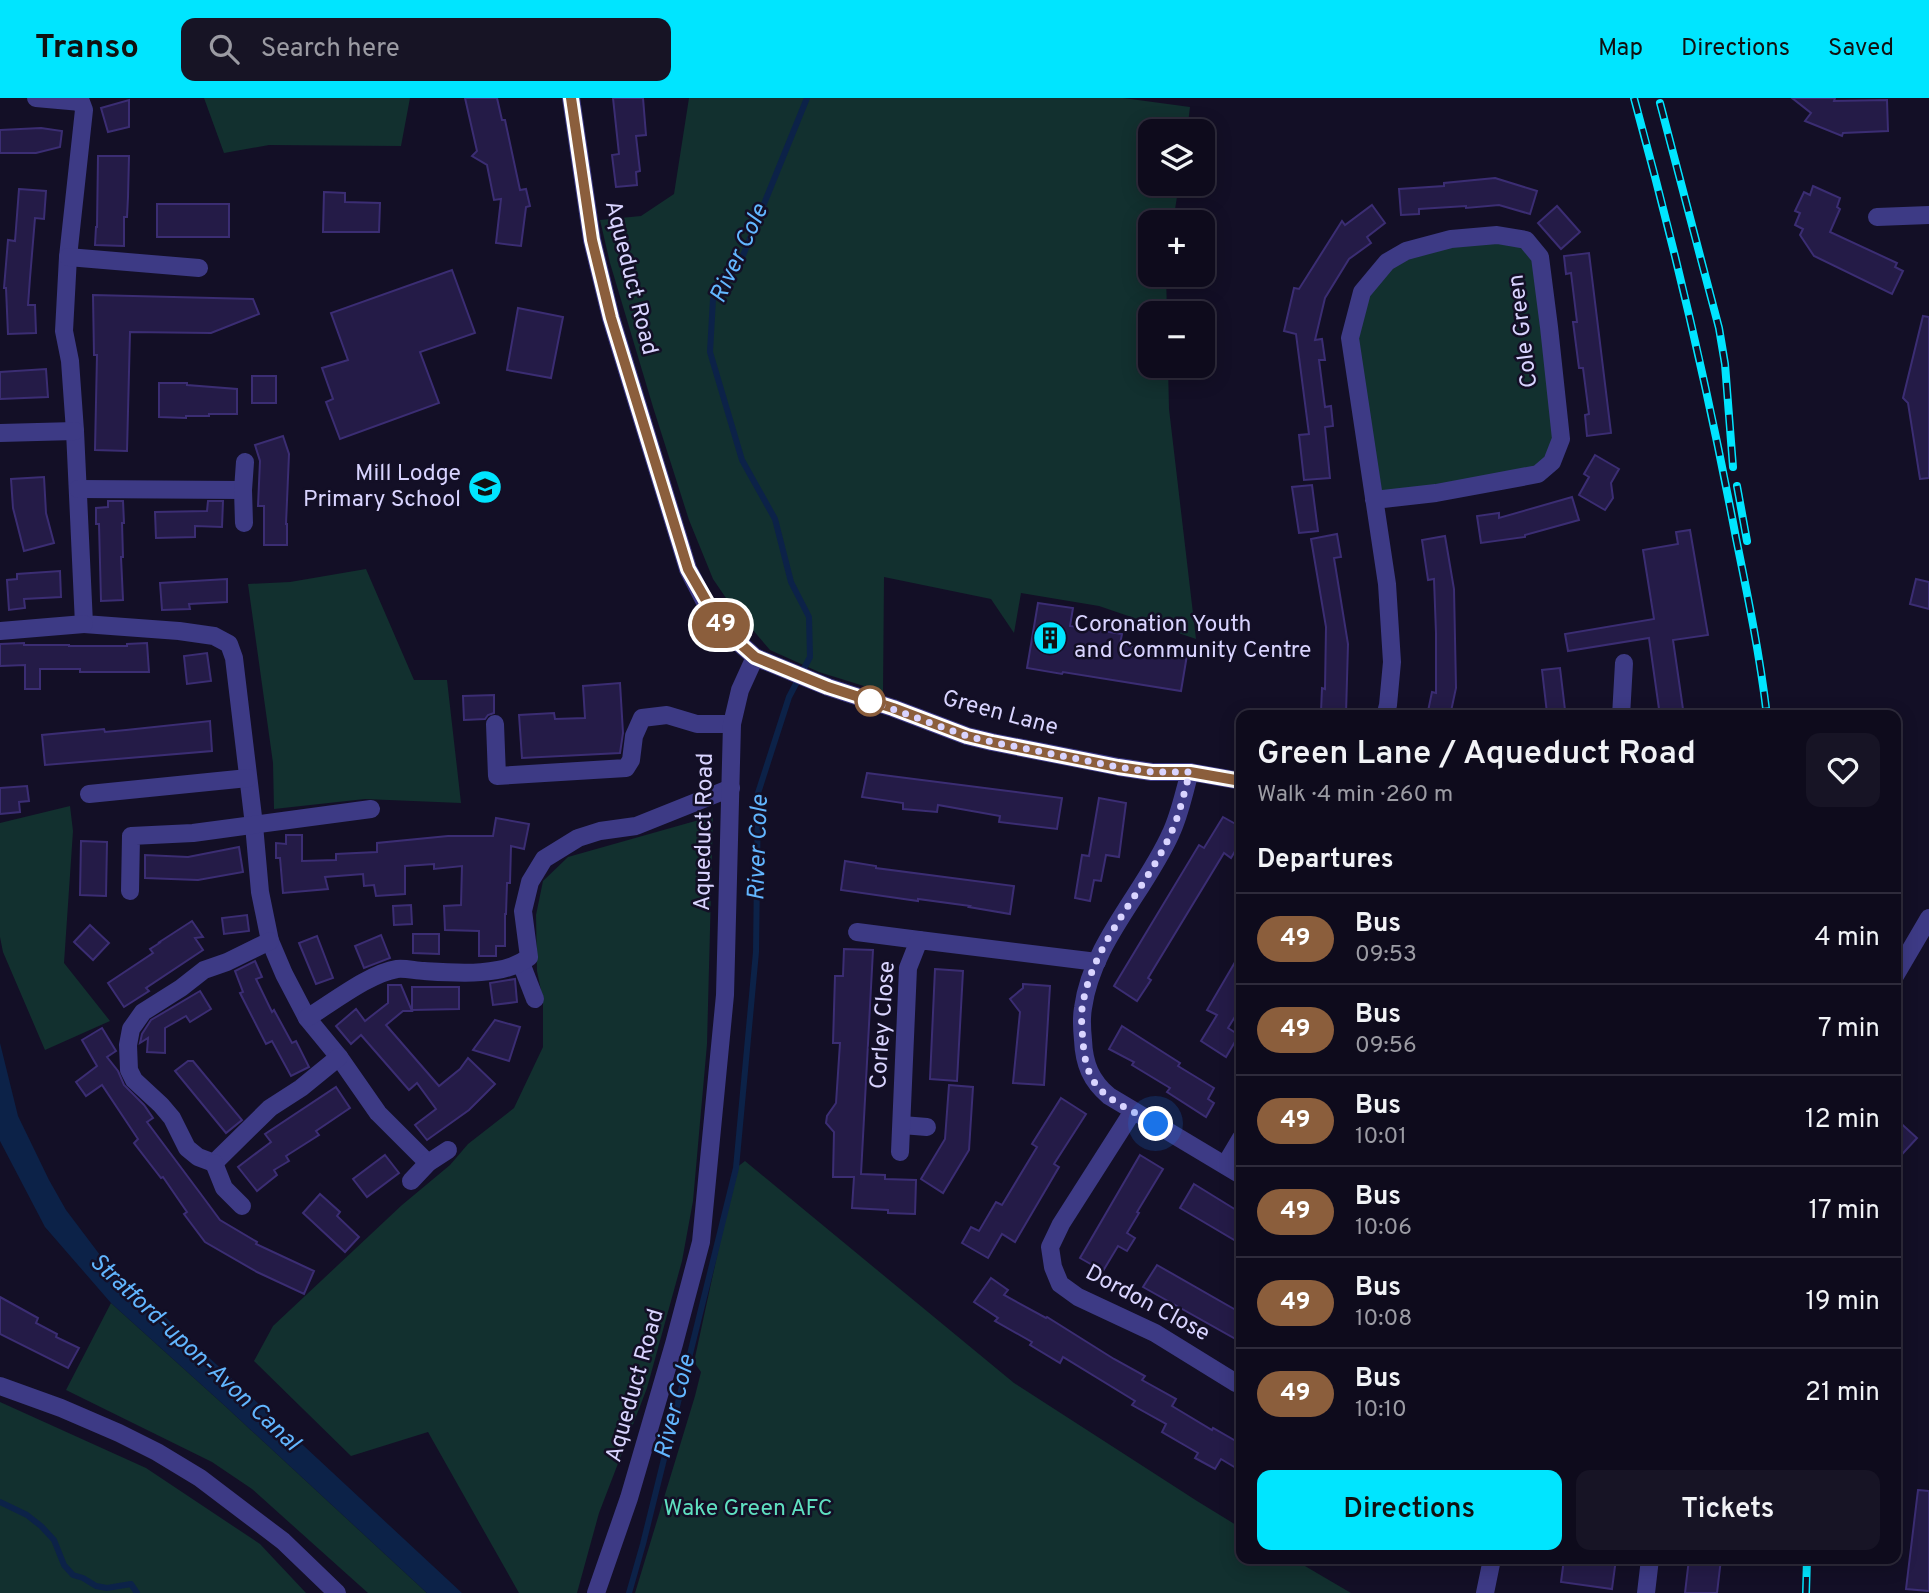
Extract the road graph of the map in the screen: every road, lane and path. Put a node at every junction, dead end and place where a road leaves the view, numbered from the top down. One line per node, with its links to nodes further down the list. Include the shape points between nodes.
1 (36, 98): 5 (street, via 81,102 83,110)
2 (571, 98): 16 (street, Aqueduct Road, via 592,240 611,318 688,569 715,616)
3 (1929, 215): 4 (street)
4 (1877, 217)
5 (68, 257): 6 (street); 7 (street, via 64,331)
6 (199, 268)
7 (75, 431): 8 (street); 10 (street)
8 (0, 433)
9 (245, 462): 11 (street)
10 (78, 489): 11 (street); 14 (street)
11 (243, 490): 13 (street)
12 (1374, 500): 12 (street, Cole Green, via 1350,338 1362,292 1387,261 1406,251 1451,239 1497,235 1526,240 1540,257 1549,327 1561,439 1552,462 1538,474); 18 (street, Cole Green, via 1387,584 1392,662)
13 (244, 523)
14 (83, 624): 15 (street); 23 (street, via 214,636 229,644)
15 (0, 631)
16 (755, 657): 21 (street, Aqueduct Road); 22 (street, Green Lane, via 967,736 1118,767)
17 (1623, 663): 19 (street)
18 (1387, 710)
19 (1621, 710)
20 (495, 724): 21 (street, via 497,776 626,768 642,718 667,715 697,724)
21 (732, 724): 25 (street, Aqueduct Road)
22 (1190, 772): 24 (street, Green Lane); 34 (street, via 1172,832)
23 (248, 778): 26 (street); 28 (street)
24 (1236, 780)
25 (731, 788): 35 (street, via 636,826 578,838 544,859 530,882 523,911 529,957); 55 (street, Aqueduct Road, via 725,995 701,1242 629,1498)
26 (89, 794)
27 (371, 809): 28 (street)
28 (254, 825): 29 (street, via 131,835); 33 (street)
29 (130, 891)
30 (1929, 918): 36 (street)
31 (857, 932): 32 (street)
32 (919, 940): 34 (street, Corley Close); 41 (street, Corley Close, via 908,968)
33 (270, 941): 38 (street); 45 (street, via 204,970 144,1012 131,1029 129,1070 134,1080 172,1118 187,1148)
34 (1097, 962): 40 (street, via 1082,1010 1084,1056 1099,1088)
35 (521, 963): 37 (street); 38 (street, via 485,972 398,969 375,976)
36 (1901, 966)
37 (535, 999)
38 (307, 1018): 39 (street)
39 (339, 1057): 45 (street, via 270,1108); 46 (street, via 378,1113)
40 (1133, 1111): 47 (street); 50 (street, Dordon Close, via 1060,1224 1050,1247 1053,1267 1060,1284 1078,1297 1155,1333)
41 (902, 1125): 42 (street); 44 (street, Corley Close)
42 (928, 1127)
43 (448, 1150): 46 (street)
44 (900, 1152)
45 (214, 1163): 49 (street, via 224,1188)
46 (428, 1163): 48 (street)
47 (1233, 1170)
48 (411, 1181)
49 (242, 1206)
50 (1236, 1383)
51 (0, 1386): 54 (street, via 119,1433 201,1478 283,1541)
52 (1491, 1564): 56 (street)
53 (1649, 1564): 57 (street)
54 (337, 1593)
55 (596, 1593)
56 (1485, 1593)
57 (1646, 1593)

